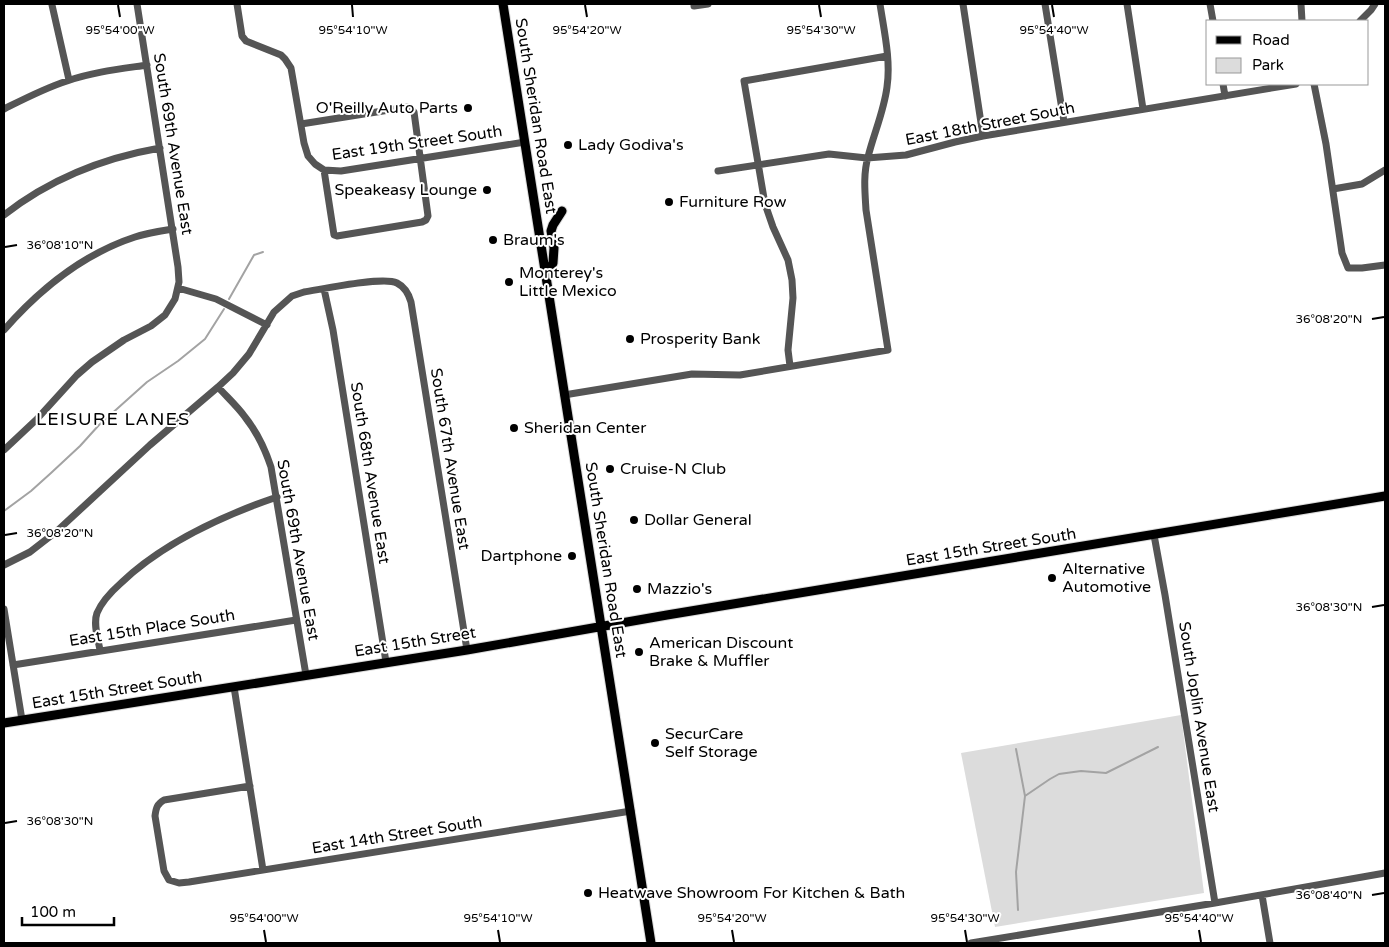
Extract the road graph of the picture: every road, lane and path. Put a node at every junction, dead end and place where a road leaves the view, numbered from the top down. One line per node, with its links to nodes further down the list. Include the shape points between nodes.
1 (137, 4): 18 (street, South 69th Avenue East)
2 (237, 4): 27 (street, via 242,36 246,41 281,55 291,68)
3 (503, 4): 29 (main road, South Sheridan Road East)
4 (708, 4): 13 (street)
5 (880, 4): 17 (street)
6 (962, 4): 28 (street)
7 (1045, 4): 26 (street)
8 (1127, 4): 25 (street)
9 (1210, 4): 14 (street)
10 (1301, 4): 15 (street)
11 (1375, 4): 16 (street)
12 (52, 5): 19 (street)
13 (694, 5)
14 (1213, 20)
15 (1302, 20)
16 (1361, 20)
17 (888, 56): 32 (street, via 884,106); 33 (street, via 744,81)
18 (147, 65): 19 (street); 30 (street, South 69th Avenue East)
19 (68, 80): 24 (street)
20 (1223, 85): 23 (street)
21 (1290, 85): 23 (street, East 18th Street South)
22 (1314, 85): 37 (street)
23 (1225, 96): 25 (street, East 18th Street South)
24 (4, 109)
25 (1143, 109): 26 (street, East 18th Street South)
26 (1064, 122): 28 (street, East 18th Street South)
27 (301, 124): 31 (street, via 408,107 414,112); 34 (street, East 19th Street South, via 306,151)
28 (983, 136): 32 (street, East 18th Street South, via 906,155)
29 (524, 142): 31 (street, East 19th Street South); 42 (main road, South Sheridan Road East)
30 (160, 148): 39 (street, via 76,172); 40 (street, South 69th Avenue East)
31 (420, 158): 34 (street, East 19th Street South, via 341,171); 34 (street, via 426,220 337,236 333,232)
32 (868, 158): 33 (street, East 18th Street South, via 829,154); 47 (street, via 866,210 888,350)
33 (758, 165): 36 (street, East 18th Street South); 47 (street, via 762,194 791,271)
34 (324, 170)
35 (1385, 170): 37 (street, via 1362,184)
36 (718, 172)
37 (1333, 189): 41 (street, via 1342,253 1348,268)
38 (562, 211): 42 (main road, via 551,230 553,263)
39 (4, 215)
40 (173, 229): 43 (street, South 69th Avenue East); 46 (street, via 134,238 91,257 54,281)
41 (1385, 265)
42 (546, 277): 49 (main road, South Sheridan Road East)
43 (178, 288): 45 (street, via 216,299); 50 (street, via 164,315 92,362)
44 (324, 289): 45 (street, via 292,296 274,312); 59 (street, South 67th Avenue East, via 378,280 391,281 404,288 411,302); 60 (street, South 68th Avenue East)
45 (267, 325): 48 (street, via 249,354)
46 (4, 330)
47 (790, 366): 49 (street, via 740,375 692,374)
48 (218, 387): 52 (street, South 69th Avenue East, via 257,434 271,466); 54 (street, via 57,531 30,552)
49 (564, 395): 57 (main road, South Sheridan Road East)
50 (4, 450)
51 (1385, 496): 53 (main road, East 15th Street South)
52 (277, 497): 56 (street, South 69th Avenue East); 58 (street, via 170,545 128,576 112,591 97,613)
53 (1154, 535): 57 (main road, East 15th Street South); 71 (street, South Joplin Avenue East)
54 (4, 565)
55 (4, 609): 61 (street)
56 (296, 620): 58 (street, East 15th Place South); 62 (street, South 69th Avenue East)
57 (601, 626): 59 (main road, East 15th Street); 67 (main road, South Sheridan Road East)
58 (100, 650): 61 (street, East 15th Place South)
59 (467, 650): 60 (main road, East 15th Street)
60 (386, 662): 62 (main road, East 15th Street)
61 (13, 665): 64 (street)
62 (306, 675): 63 (main road, East 15th Street)
63 (234, 687): 64 (main road, East 15th Street South); 66 (street)
64 (22, 720): 65 (main road, East 15th Street South)
65 (4, 723)
66 (250, 786): 68 (street); 68 (street, East 14th Street South, via 164,800 158,803 155,816 164,871 169,880 189,882)
67 (631, 811): 68 (street, East 14th Street South); 72 (main road, South Sheridan Road East)
68 (263, 870)
69 (1385, 873): 70 (street)
70 (1262, 895): 71 (street); 74 (street)
71 (1215, 903): 73 (street)
72 (651, 943)
73 (971, 943)
74 (1270, 943)

